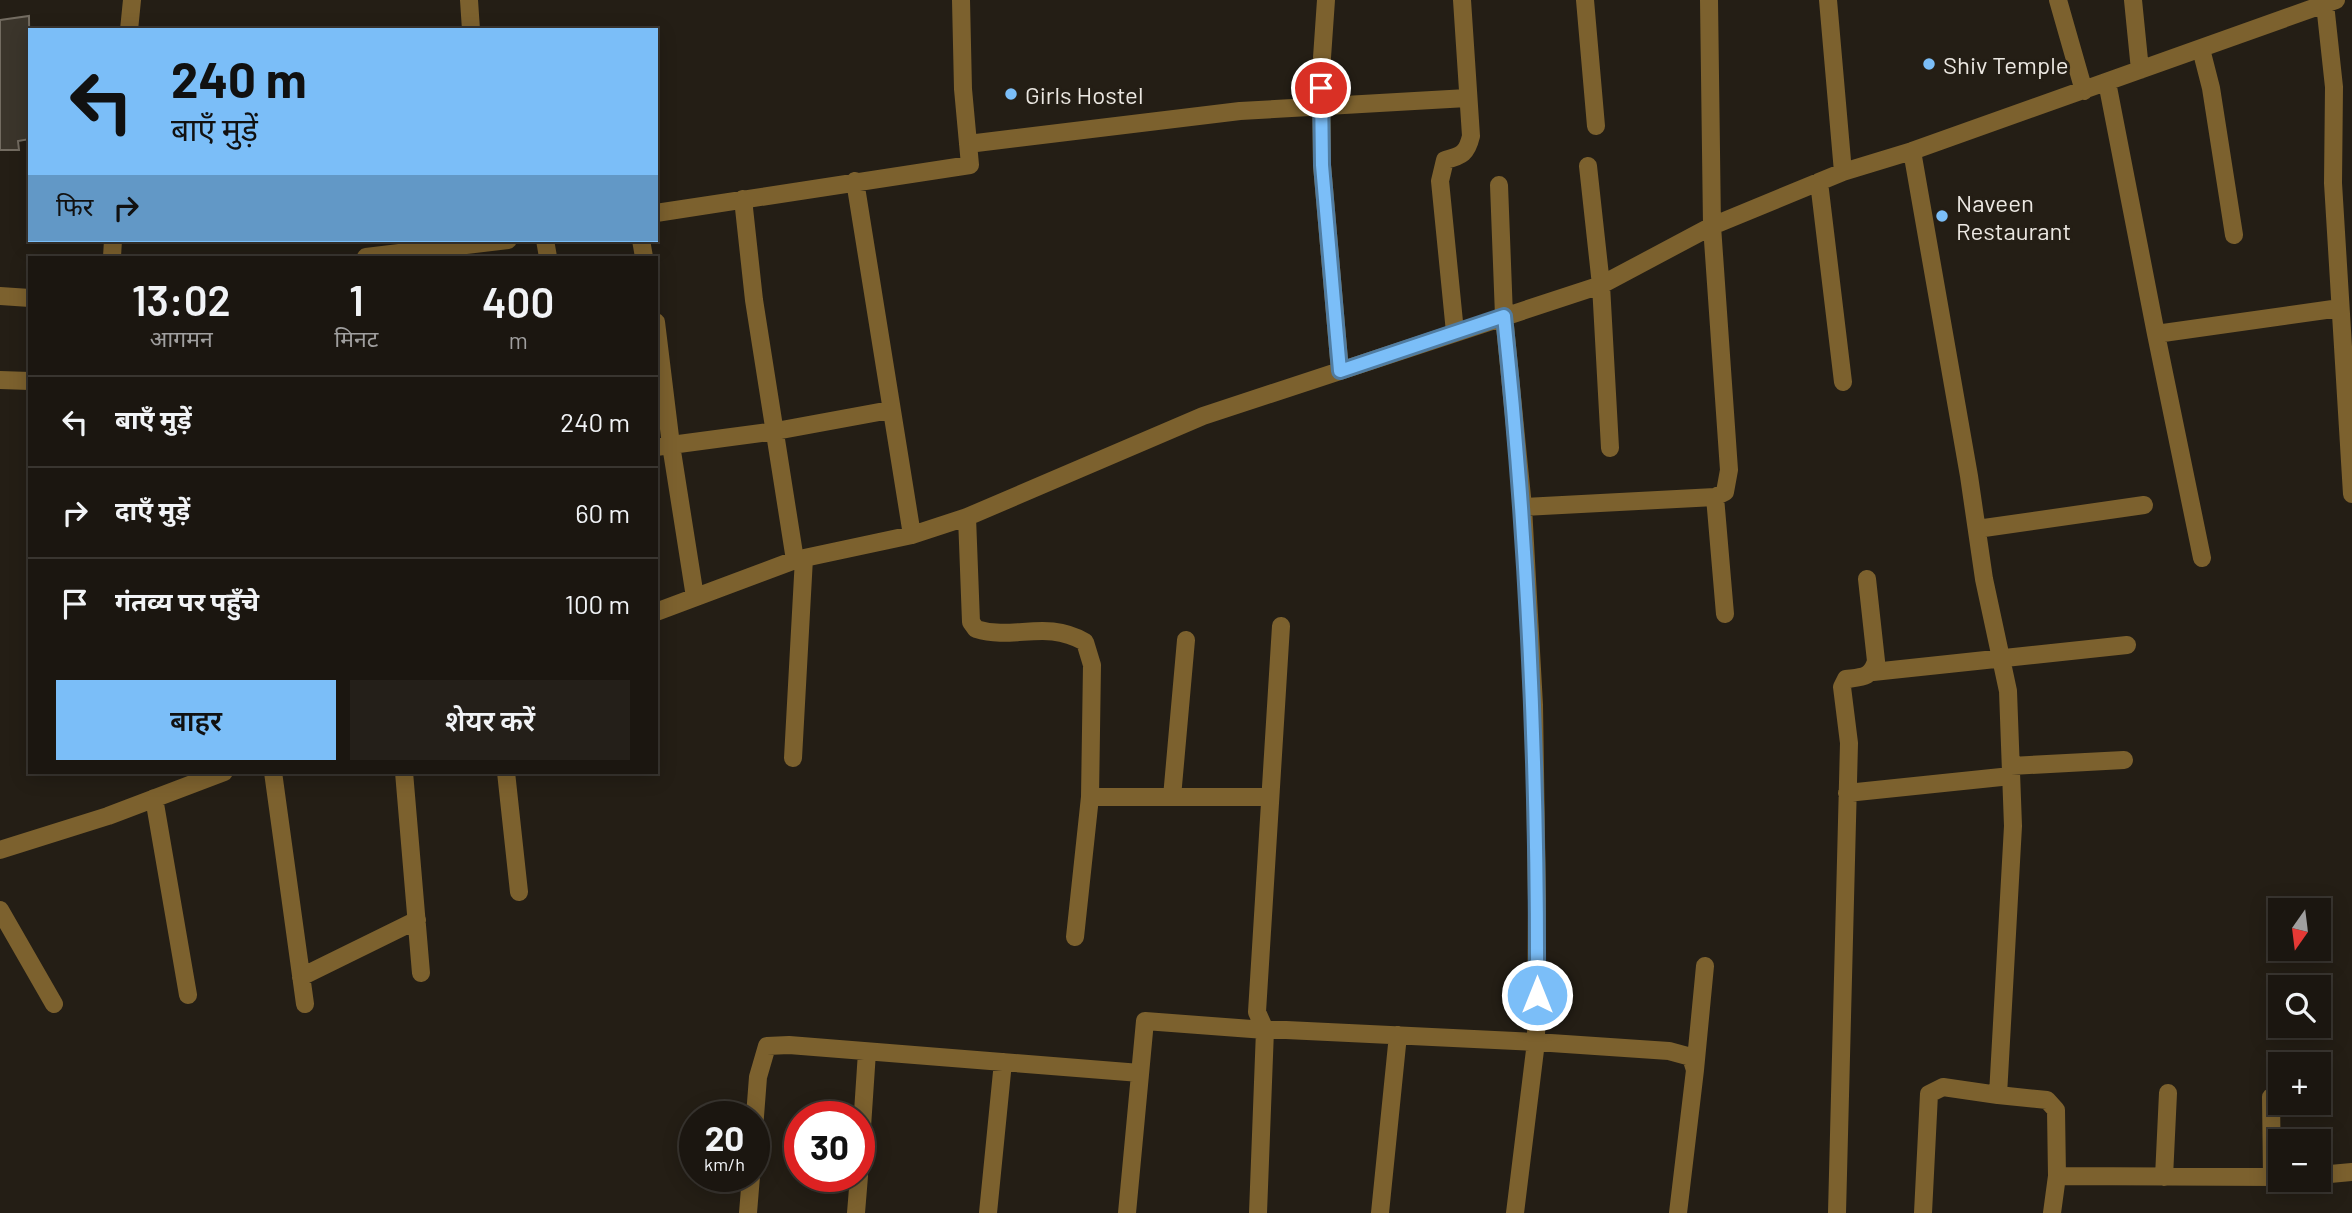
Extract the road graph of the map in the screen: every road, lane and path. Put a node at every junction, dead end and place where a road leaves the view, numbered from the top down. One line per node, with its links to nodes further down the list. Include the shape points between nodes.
1 (132, 0): 12 (street)
2 (469, 0): 13 (street)
3 (961, 0): 21 (street)
4 (1326, 0): 19 (street)
5 (1462, 0): 18 (street)
6 (1585, 0): 20 (street)
7 (1709, 0): 30 (street)
8 (1828, 0): 24 (street)
9 (2058, 0): 17 (street)
10 (2133, 0): 15 (street)
11 (2332, 1): 14 (street); 38 (street, via 2333,183)
12 (129, 28)
13 (471, 28)
14 (2201, 49): 15 (street); 31 (street)
15 (2140, 70): 16 (street)
16 (2108, 82): 17 (street); 41 (street)
17 (2084, 91): 22 (street)
18 (1466, 98): 19 (street); 40 (street, via 1471,136 1468,150 1445,160 1440,181)
19 (1321, 104): 21 (street); 43 (street)
20 (1596, 126)
21 (968, 144): 25 (street, via 970,165)
22 (1912, 151): 24 (street); 56 (street)
23 (1588, 166): 35 (street)
24 (1843, 172): 26 (street)
25 (855, 181): 28 (street); 47 (street)
26 (1819, 182): 30 (street); 46 (street)
27 (1499, 186): 39 (street)
28 (743, 199): 29 (street); 48 (street)
29 (658, 213)
30 (1712, 226): 35 (street); 52 (street, via 1729,470 1725,492)
31 (2234, 235)
32 (497, 242): 33 (street)
33 (439, 253): 34 (street)
34 (384, 256)
35 (1601, 285): 39 (street); 50 (street)
36 (0, 296): 37 (street)
37 (28, 298)
38 (2340, 308): 41 (street); 51 (street)
39 (1504, 316): 40 (street); 54 (street)
40 (1455, 332): 43 (street)
41 (2156, 334): 58 (street)
42 (658, 357): 49 (street)
43 (1340, 371): 55 (street, via 1203,416)
44 (0, 380): 45 (street)
45 (28, 381)
46 (1843, 382)
47 (890, 410): 48 (street); 57 (street)
48 (776, 430): 49 (street); 59 (street)
49 (663, 446): 61 (street)
50 (1610, 448)
51 (2352, 494)
52 (1715, 497): 54 (street); 63 (street)
53 (2144, 505): 56 (street)
54 (1523, 507): 94 (street, via 1534,705)
55 (967, 517): 57 (street); 77 (street, via 971,622 976,629 1058,630 1085,642 1092,665)
56 (1977, 529): 67 (street)
57 (912, 535): 59 (street)
58 (2202, 558)
59 (799, 559): 61 (street); 69 (street)
60 (1867, 579): 68 (street, via 1876,661)
61 (695, 597): 62 (street)
62 (658, 611)
63 (1725, 614)
64 (1281, 626): 79 (street)
65 (1186, 640): 78 (street)
66 (2127, 645): 67 (street)
67 (2001, 658): 68 (street); 71 (street, via 2008,691)
68 (1873, 672): 76 (street, via 1846,679 1842,687 1849,743)
69 (793, 758)
70 (2124, 760): 71 (street)
71 (2011, 771): 76 (street); 100 (street, via 2013,826)
72 (273, 774): 88 (street)
73 (404, 774): 84 (street)
74 (506, 774): 82 (street)
75 (200, 777): 80 (street)
76 (1847, 793): 118 (street)
77 (1090, 797): 78 (street); 85 (street)
78 (1172, 797): 79 (street)
79 (1270, 797): 92 (street, via 1257,1012)
80 (154, 798): 81 (street); 89 (street)
81 (0, 850)
82 (519, 892)
83 (0, 910): 90 (street)
84 (417, 920): 87 (street); 88 (street)
85 (1075, 937)
86 (1705, 966): 97 (street)
87 (421, 973)
88 (301, 977): 91 (street)
89 (188, 995)
90 (54, 1004)
91 (305, 1004)
92 (1265, 1030): 93 (street); 98 (street, via 1145,1021); 114 (street)
93 (1398, 1035): 94 (street); 115 (street)
94 (1536, 1042): 97 (street, via 1669,1051 1691,1057); 116 (street)
95 (867, 1052): 96 (street); 101 (street, via 767,1046); 102 (street)
96 (1003, 1062): 98 (street); 112 (street)
97 (1695, 1070): 117 (street)
98 (1140, 1073): 113 (street)
99 (2168, 1093): 106 (street)
100 (1998, 1095): 105 (street, via 2053,1103); 119 (street, via 1943,1087 1929,1094)
101 (756, 1101)
102 (864, 1101)
103 (2352, 1172): 104 (street)
104 (2331, 1174)
105 (2057, 1176): 106 (street); 120 (street)
106 (2164, 1177): 107 (street)
107 (2268, 1178)
108 (750, 1192): 110 (street)
109 (858, 1192): 111 (street)
110 (748, 1213)
111 (856, 1213)
112 (988, 1213)
113 (1127, 1213)
114 (1258, 1213)
115 (1380, 1213)
116 (1515, 1213)
117 (1678, 1213)
118 (1837, 1213)
119 (1923, 1213)
120 (2052, 1213)

